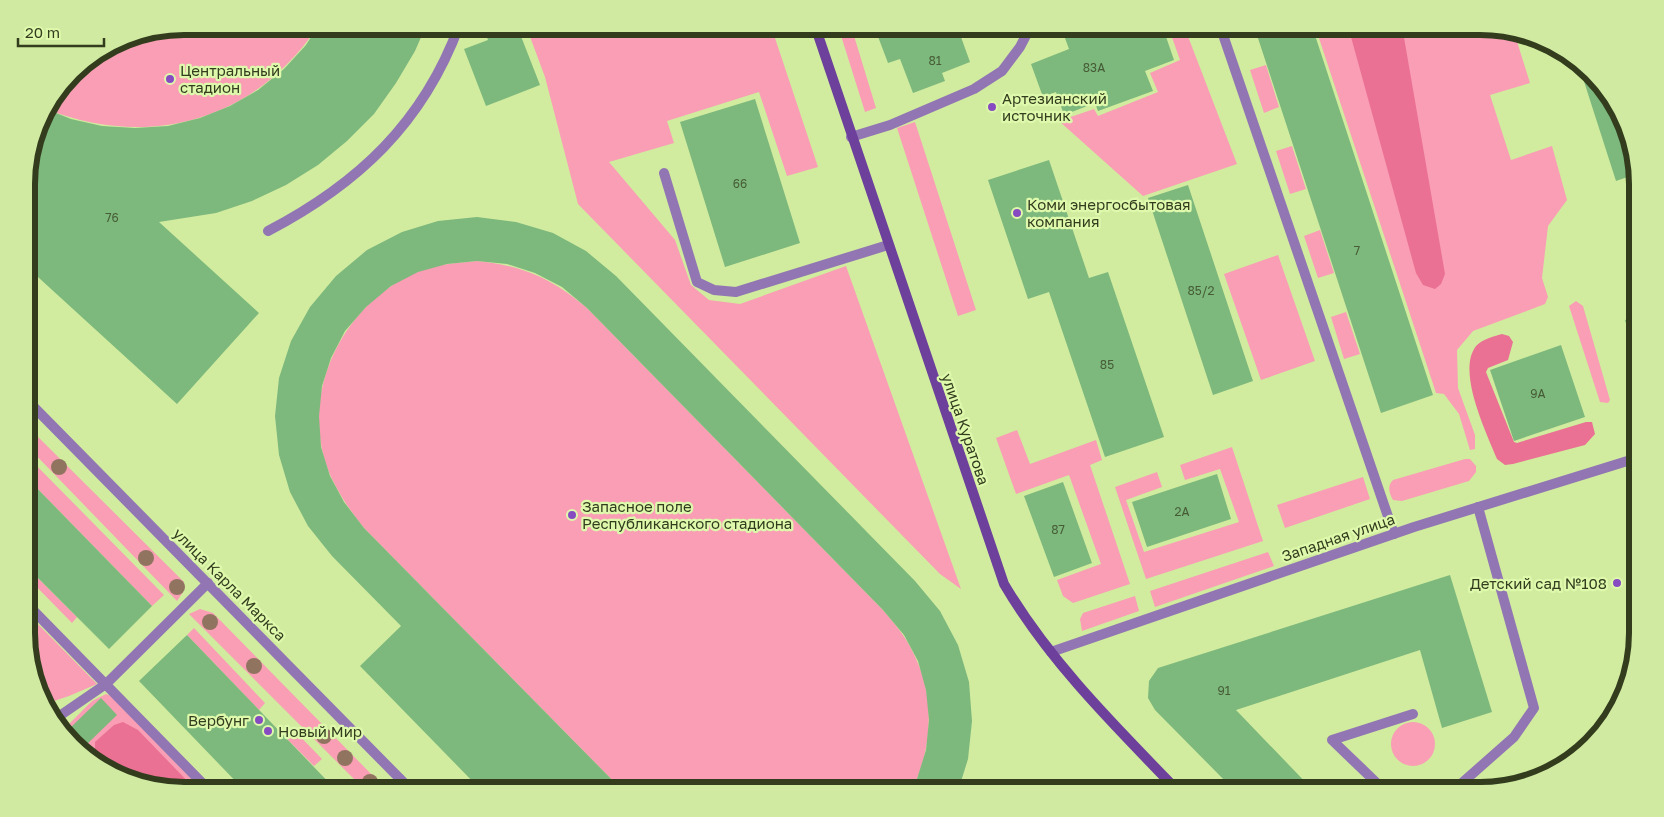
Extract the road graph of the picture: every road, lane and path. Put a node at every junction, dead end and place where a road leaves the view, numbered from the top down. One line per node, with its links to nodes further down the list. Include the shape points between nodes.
1 (455, 35): 7 (street, via 434,80 387,145 332,194)
2 (818, 35): 5 (street, улица Куратова)
3 (1026, 35): 5 (street, via 1002,70 974,89)
4 (1223, 35): 12 (street)
5 (851, 137): 8 (street, улица Куратова)
6 (664, 173): 8 (street, via 697,282 714,290 736,292)
7 (268, 231)
8 (888, 245): 15 (street, улица Куратова, via 1004,584 1026,622)
9 (35, 408): 13 (street, улица Карла Маркса)
10 (1629, 460): 11 (street, Западная улица)
11 (1478, 507): 12 (street, Западная улица); 25 (street, via 1534,708 1514,737)
12 (1394, 534): 15 (street, Западная улица)
13 (208, 583): 16 (street); 19 (street, улица Карла Маркса)
14 (35, 611): 16 (street)
15 (1051, 652): 23 (street, улица Куратова, via 1091,700)
16 (106, 684): 18 (street); 20 (street)
17 (1413, 714): 24 (street, via 1332,740)
18 (60, 716)
19 (400, 779): 21 (street); 22 (street, улица Карла Маркса)
20 (201, 782)
21 (397, 782)
22 (403, 782)
23 (1170, 782)
24 (1376, 782)
25 (1463, 782)

